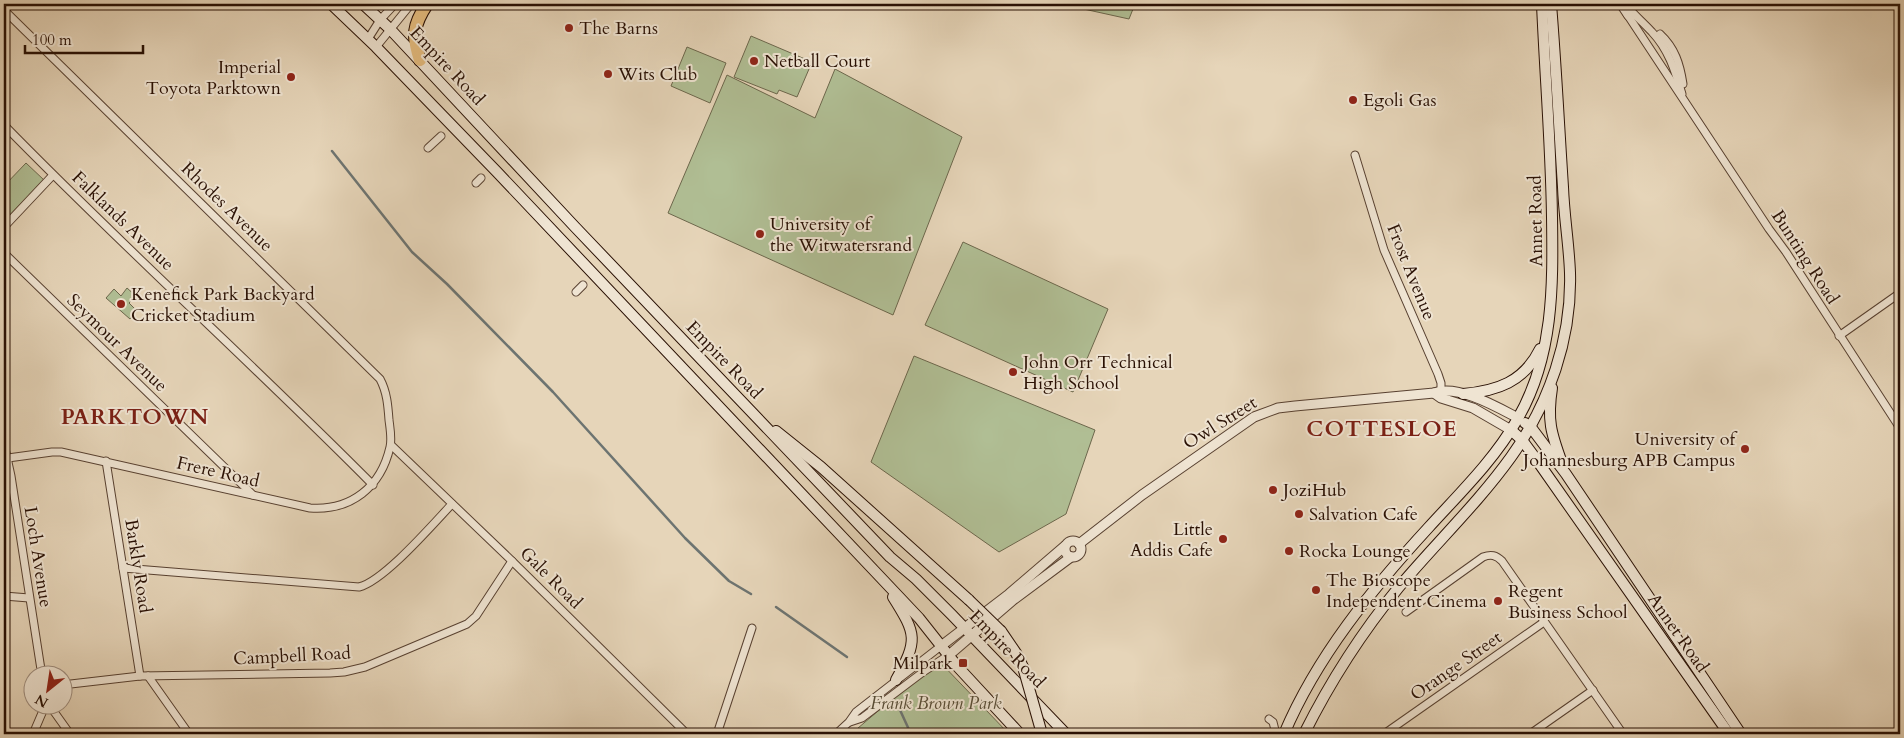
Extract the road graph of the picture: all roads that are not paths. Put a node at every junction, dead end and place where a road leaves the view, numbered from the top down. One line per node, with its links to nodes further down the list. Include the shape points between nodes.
1 (331, 4): 14 (main road, Empire Road)
2 (363, 4): 12 (main road, Empire Road)
3 (372, 4): 12 (main road)
4 (395, 4): 12 (street)
5 (411, 4): 13 (street)
6 (427, 4): 18 (highway, via 418,18 415,31)
7 (1542, 4): 17 (main road, Annet Road)
8 (1552, 4): 16 (main road, Annet Road)
9 (1620, 4): 19 (street, Bunting Road, via 1652,45)
10 (1625, 4): 19 (street, Bunting Road, via 1661,42)
11 (4, 10): 42 (street, Rhodes Avenue, via 380,379 386,394)
12 (378, 18): 13 (main road, Empire Road); 14 (street)
13 (390, 29): 15 (street); 18 (main road, Empire Road)
14 (368, 39): 15 (main road, Empire Road)
15 (376, 47): 54 (main road, Empire Road)
16 (1555, 52): 17 (main road); 32 (main road, Annet Road, via 1570,289 1566,327)
17 (1544, 53): 30 (main road, Annet Road, via 1550,133 1553,266)
18 (420, 60): 36 (main road, Empire Road)
19 (1685, 102): 31 (street, Bunting Road)
20 (4, 125): 24 (street, Falklands Avenue)
21 (441, 136): 22 (street)
22 (428, 148)
23 (1354, 155): 33 (street, Frost Avenue, via 1384,250 1438,374)
24 (53, 175): 25 (street); 46 (street, Falklands Avenue)
25 (4, 227)
26 (4, 254): 47 (street, Seymour Avenue)
27 (583, 285): 28 (street)
28 (576, 292)
29 (1900, 293): 31 (street)
30 (1548, 332): 34 (main road, via 1535,358 1518,377 1495,389); 35 (main road, Annet Road, via 1537,373)
31 (1839, 336): 38 (street, Bunting Road)
32 (1555, 372): 37 (main road, Annet Road); 45 (main road, via 1550,404 1551,431)
33 (1439, 394): 34 (street, Owl Street); 39 (street, Owl Street, via 1473,408); 49 (street, Owl Street, via 1278,408 1254,417 1142,495)
34 (1463, 394): 35 (street, Owl Street)
35 (1518, 418): 37 (main road, Annet Road); 39 (main road)
36 (766, 426): 60 (main road, Empire Road, via 890,557); 81 (main road, bridge, via 795,444 1001,631 1023,667)
37 (1530, 426): 40 (main road); 45 (main road, Annet Road)
38 (1900, 428)
39 (1511, 430): 40 (main road, Annet Road); 84 (main road, via 1368,598 1324,659)
40 (1522, 440): 73 (main road, Annet Road); 85 (main road, via 1497,475 1374,619 1332,682)
41 (4, 444): 43 (street, Loch Avenue)
42 (391, 445): 46 (street); 48 (street, Gale Road)
43 (8, 458): 44 (street, Frere Road, via 52,452); 56 (street, Loch Avenue)
44 (106, 462): 47 (street, Frere Road); 53 (street, Barkly Road)
45 (1566, 474): 73 (main road, Annet Road)
46 (373, 485): 47 (street, Frere Road, via 343,504 323,509)
47 (253, 495)
48 (452, 504): 52 (street, Gale Road); 53 (street, via 390,566 359,586)
49 (1080, 544): 50 (street, via 1073,540); 51 (street, via 1080,553)
50 (1065, 546): 51 (street); 60 (street)
51 (1070, 557): 61 (street)
52 (512, 561): 65 (street, Campbell Road, via 468,624 365,667 330,673); 77 (street, Gale Road)
53 (123, 568): 65 (street, Barkly Road)
54 (883, 582): 62 (main road, Empire Road, via 919,618); 66 (main road, via 913,635 910,655)
55 (4, 596): 56 (street)
56 (30, 598): 64 (street, Loch Avenue)
57 (1406, 612): 58 (street, via 1483,558 1495,556 1502,561)
58 (1544, 622): 68 (street); 86 (street, Orange Street)
59 (752, 628): 78 (street)
60 (964, 628): 61 (main road, Empire Road); 62 (street)
61 (971, 636): 63 (street); 82 (main road, Empire Road)
62 (941, 646): 63 (main road, Empire Road); 66 (street)
63 (948, 655): 72 (street, via 862,718); 80 (main road, Empire Road)
64 (40, 666)
65 (144, 676): 67 (street, Campbell Road); 76 (street, Barkly Road)
66 (896, 680): 72 (street, via 856,712)
67 (72, 684)
68 (1593, 690): 87 (street); 88 (street)
69 (40, 716): 74 (street)
70 (57, 716): 75 (street)
71 (1269, 719): 83 (street)
72 (849, 722): 79 (street)
73 (1734, 732)
74 (33, 734)
75 (70, 734)
76 (189, 734)
77 (687, 734)
78 (717, 734)
79 (836, 734)
80 (1020, 734)
81 (1042, 734)
82 (1066, 734)
83 (1276, 734)
84 (1284, 734)
85 (1304, 734)
86 (1384, 734)
87 (1530, 734)
88 (1623, 734)

